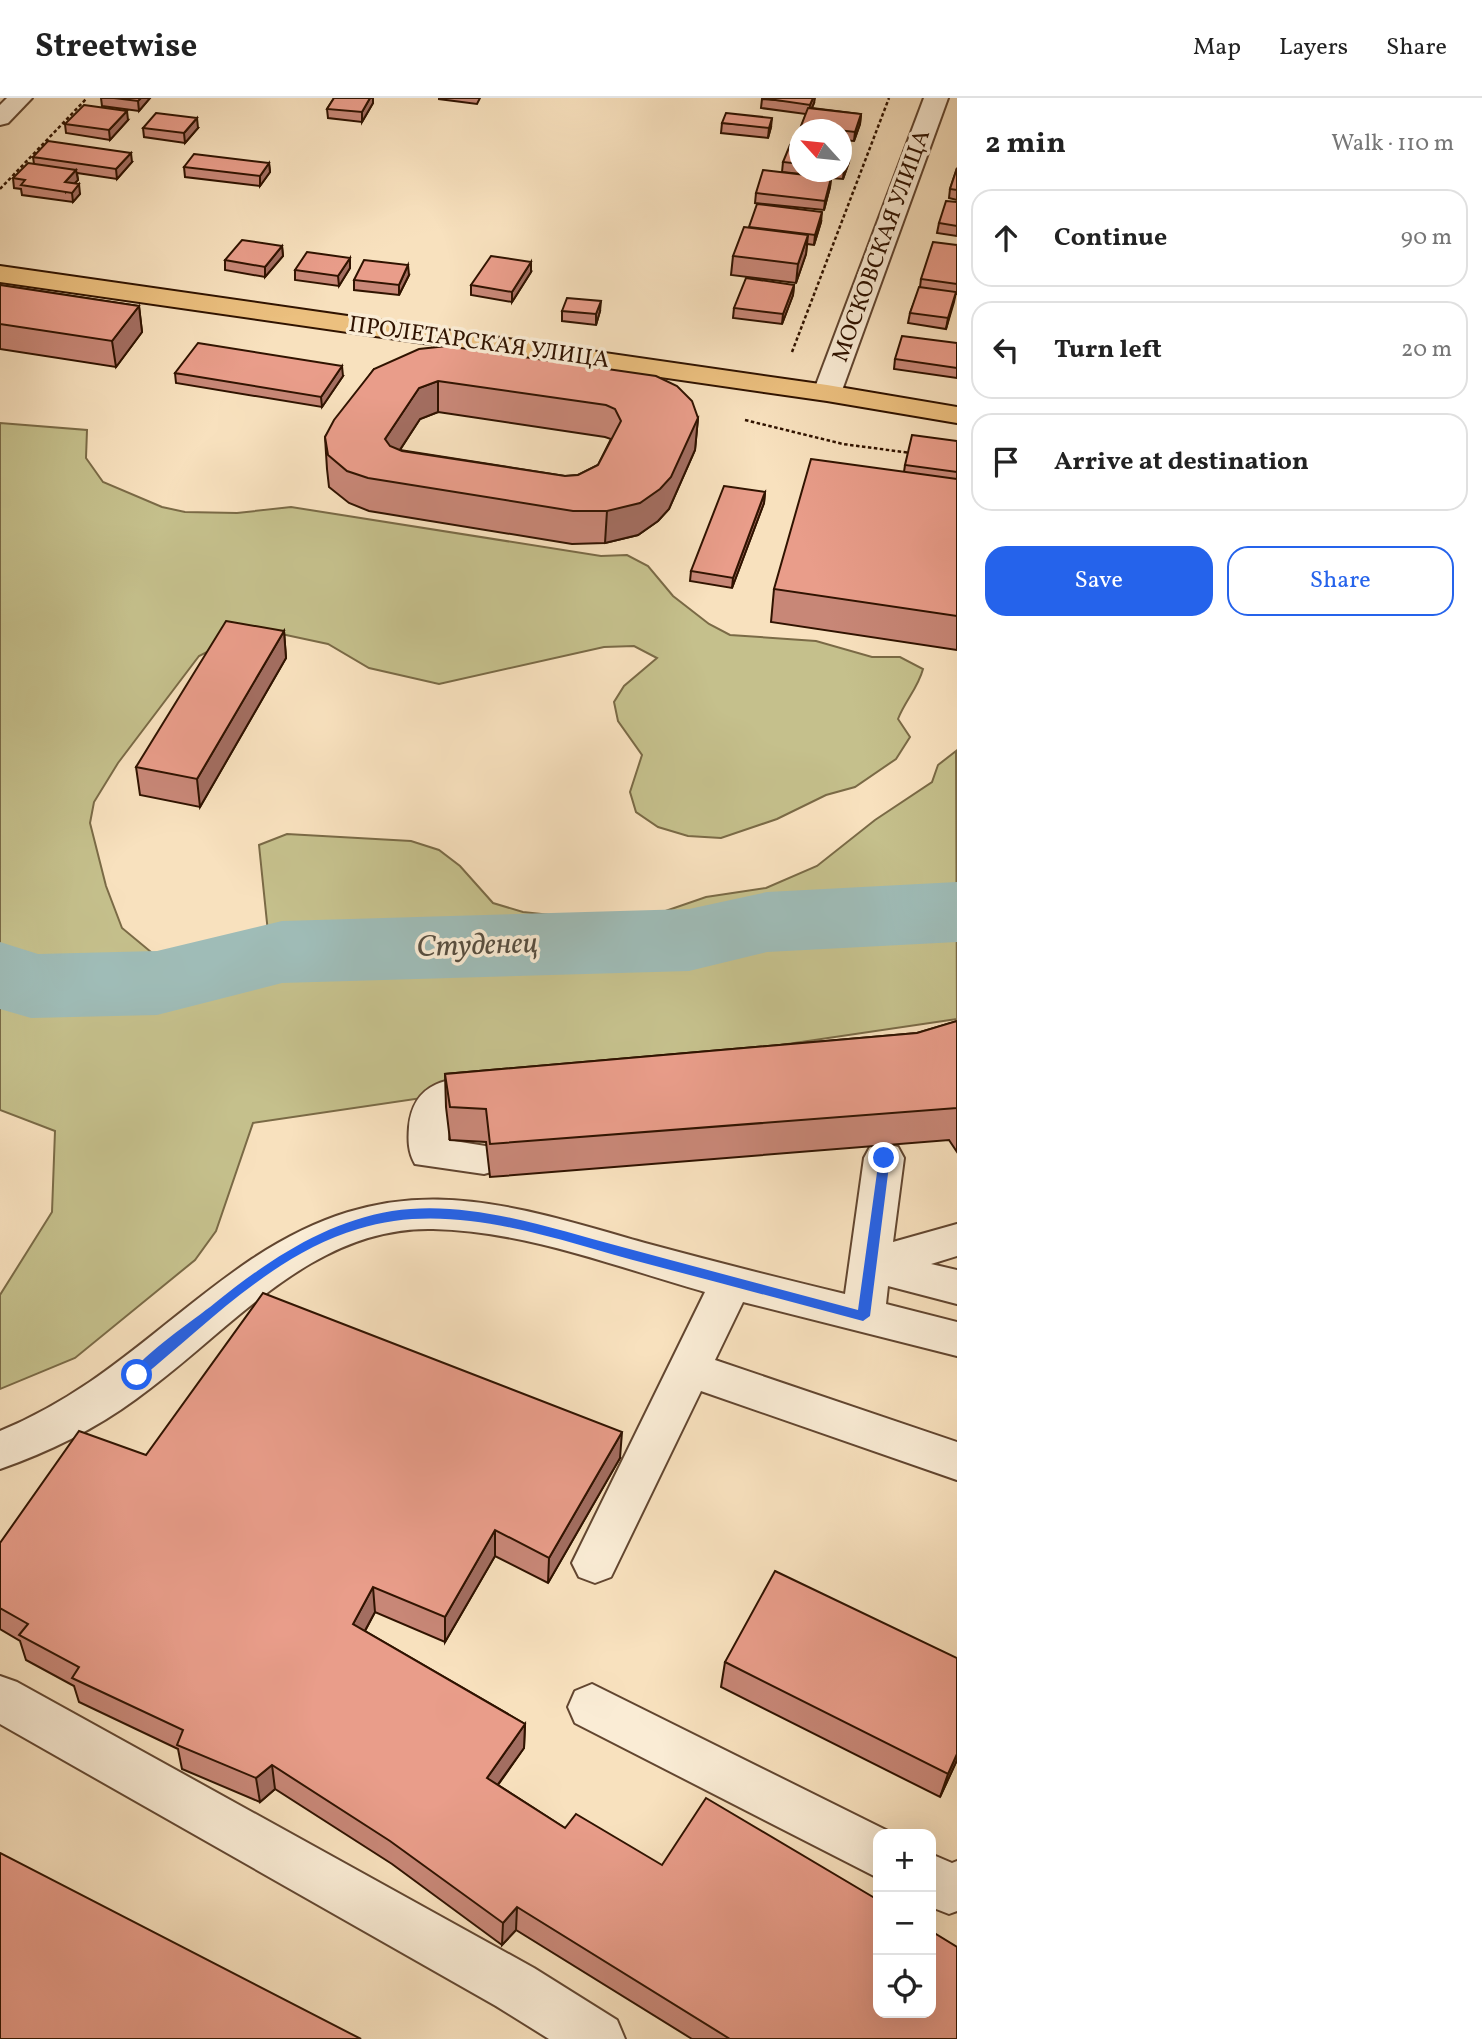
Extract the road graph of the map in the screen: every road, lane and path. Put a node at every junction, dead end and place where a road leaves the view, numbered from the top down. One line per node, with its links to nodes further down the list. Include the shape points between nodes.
1 (20, 98): 5 (street)
2 (87, 98): 6 (path)
3 (889, 98): 8 (path)
4 (936, 98): 9 (street, МОСКОВСКАЯ УЛИЦА)
5 (0, 118)
6 (0, 189)
7 (0, 274): 9 (main road, ПРОЛЕТАРСКАЯ УЛИЦА)
8 (790, 356)
9 (827, 393): 10 (main road, ПРОЛЕТАРСКАЯ УЛИЦА)
10 (957, 415)
11 (528, 1086): 13 (street, via 447,1093 430,1108 429,1153)
12 (884, 1158): 15 (street)
13 (484, 1159)
14 (957, 1240): 15 (street)
15 (870, 1265): 17 (street); 18 (street)
16 (731, 1283): 18 (street); 20 (street); 21 (street, via 472,1216 393,1216 354,1225 261,1272 101,1400)
17 (957, 1287)
18 (863, 1316): 19 (street)
19 (957, 1339)
20 (690, 1369): 22 (street); 23 (street)
21 (0, 1450)
22 (957, 1461)
23 (595, 1563)
24 (0, 1698): 29 (street, via 515,1987)
25 (592, 1707): 26 (street)
26 (873, 1850)
27 (936, 1882): 28 (street, via 949,1889)
28 (957, 1886)
29 (598, 2039)

